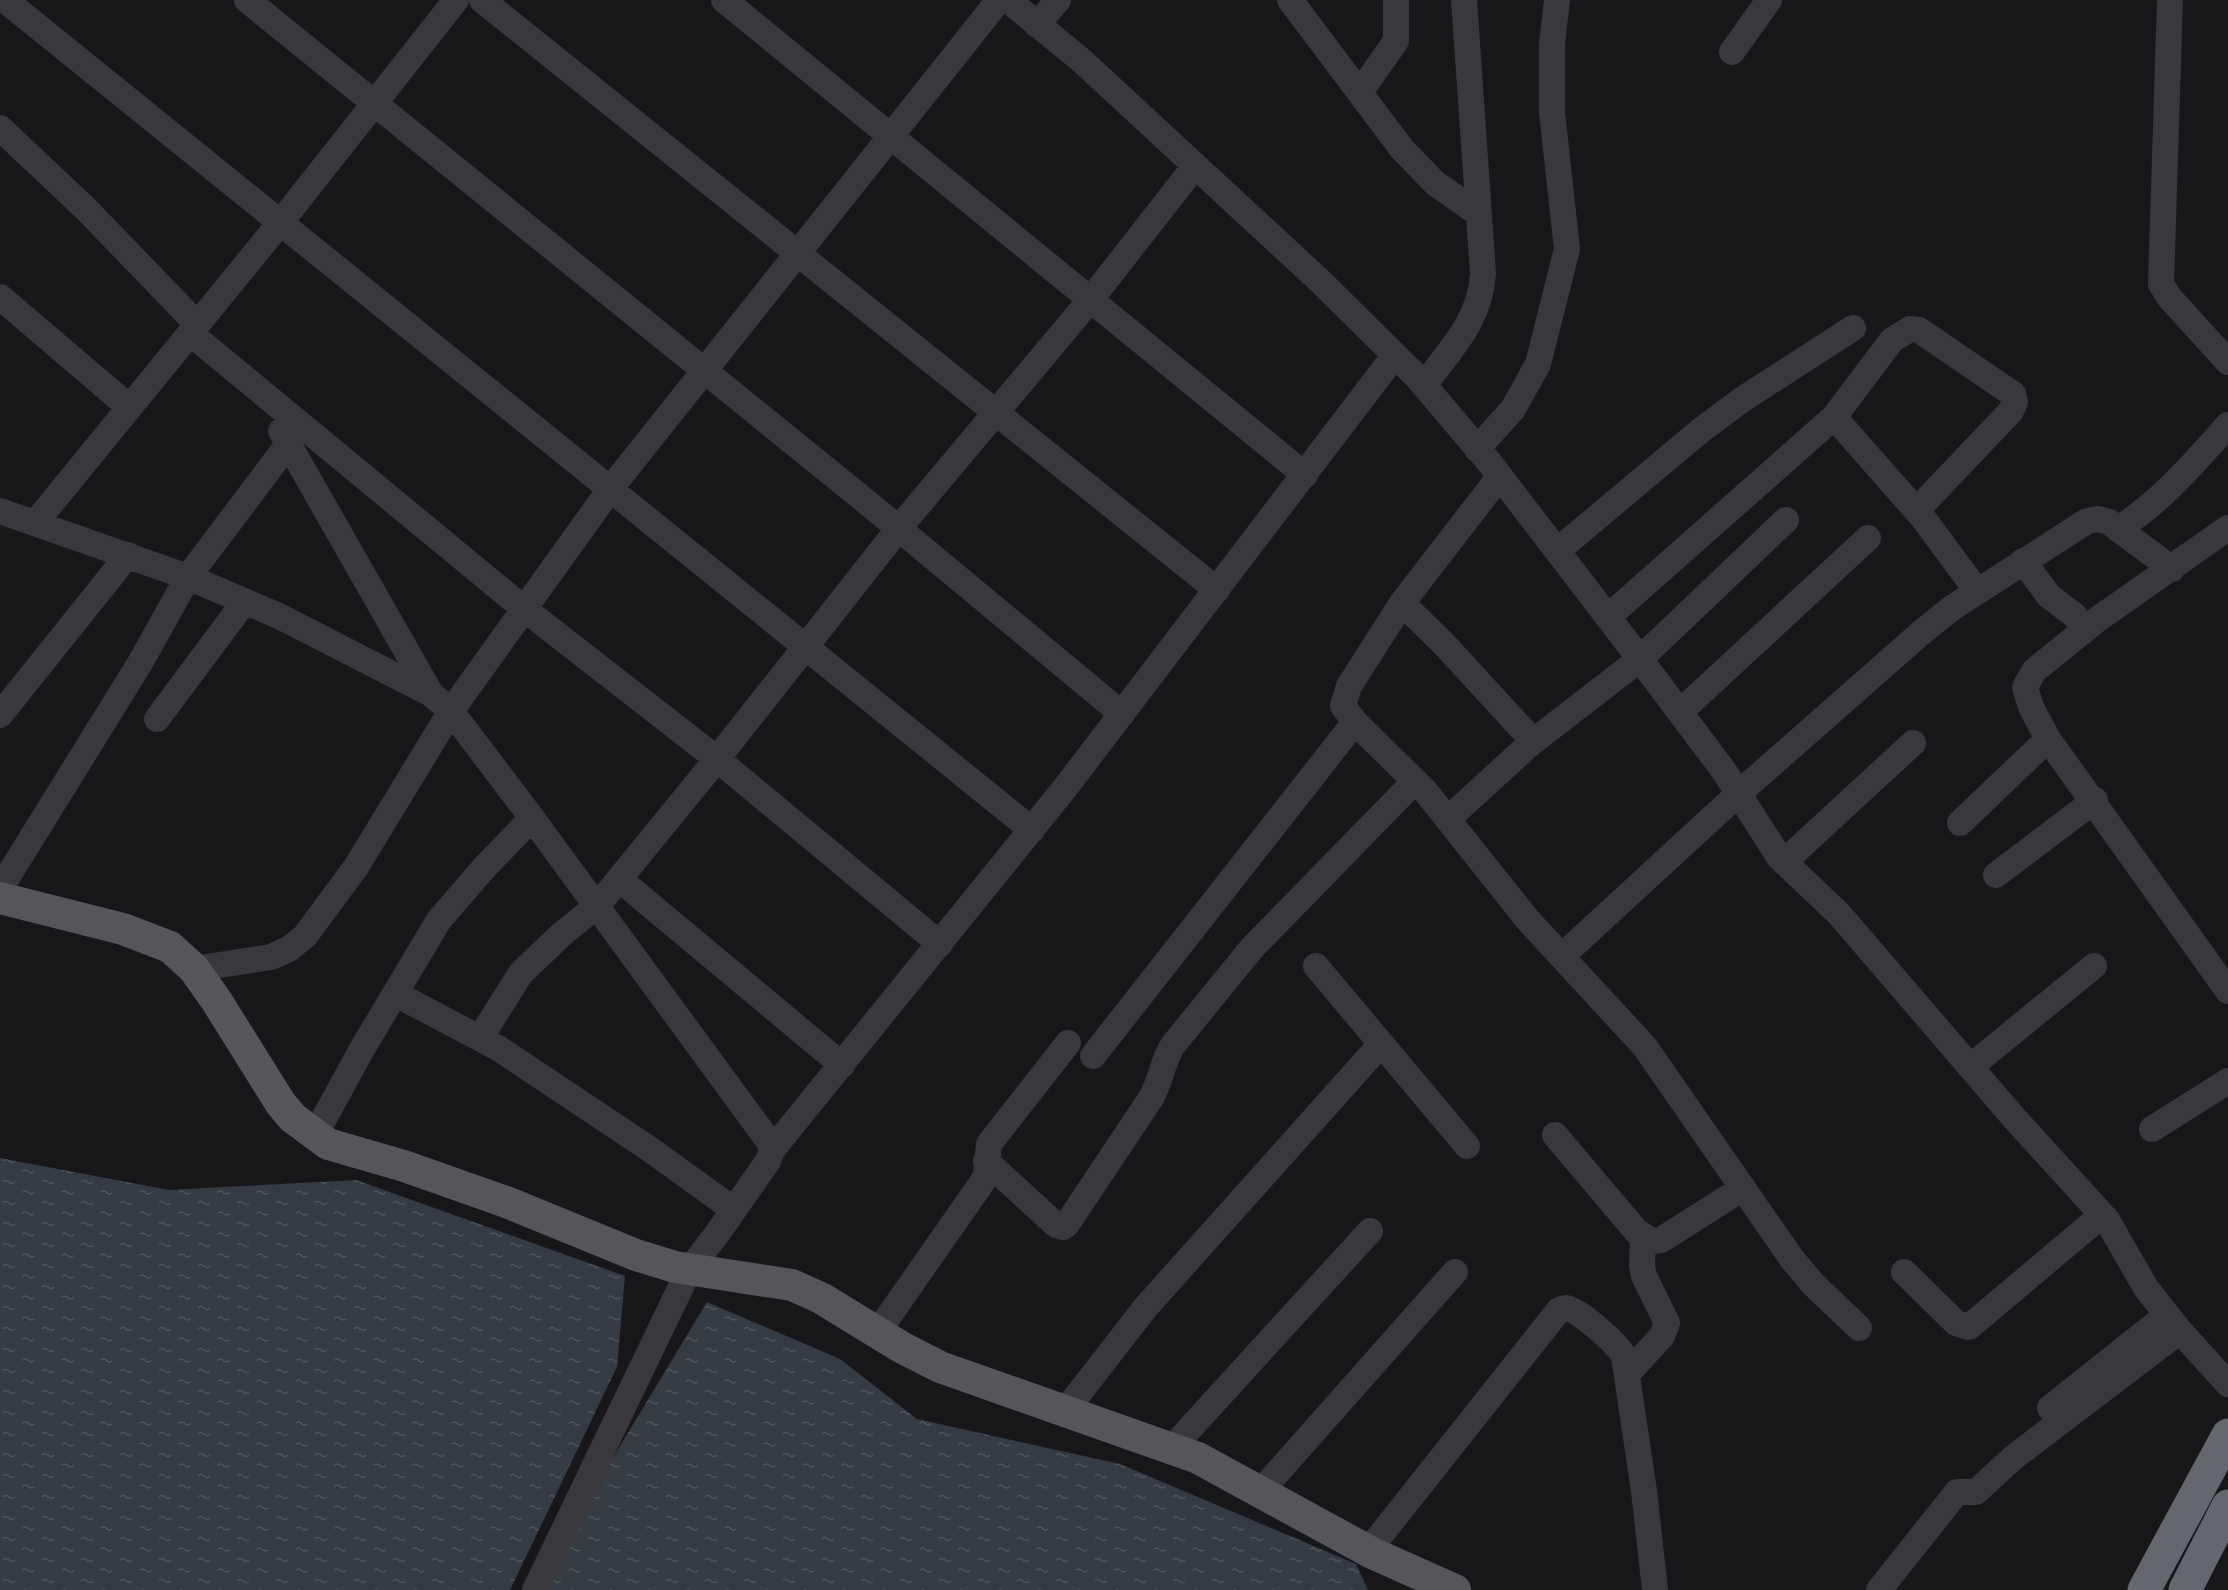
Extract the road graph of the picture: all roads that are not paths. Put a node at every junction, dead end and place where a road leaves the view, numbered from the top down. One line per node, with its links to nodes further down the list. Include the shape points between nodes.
1 (5, 0): 23 (street)
2 (247, 0): 18 (street)
3 (456, 0): 18 (street)
4 (482, 0): 24 (street)
5 (724, 0): 20 (street)
6 (999, 0): 20 (street)
7 (1008, 0): 15 (street)
8 (1058, 0): 15 (street)
9 (1290, 0): 17 (street)
10 (1396, 0): 17 (street, via 1396,41)
11 (1464, 0): 22 (street)
12 (1557, 0): 39 (street, via 1552,44 1552,112 1567,249 1538,364 1513,409)
13 (1769, 0): 16 (street)
14 (2170, 0): 30 (street, via 2161,284)
15 (1037, 25): 21 (street, via 1081,60)
16 (1732, 52)
17 (1360, 92): 22 (street, via 1402,149 1435,183)
18 (373, 103): 23 (street); 31 (street)
19 (0, 128): 27 (street, via 86,209)
20 (891, 135): 24 (street); 26 (street)
21 (1195, 166): 26 (street); 29 (street)
22 (1479, 214): 32 (street, via 1482,294 1469,326)
23 (280, 223): 27 (street); 42 (street)
24 (797, 251): 31 (street); 35 (street)
25 (0, 297): 34 (street)
26 (1091, 299): 35 (street); 40 (street)
27 (194, 328): 33 (street); 34 (street)
28 (1853, 328): 50 (street, via 1708,424)
29 (1395, 355): 32 (street); 40 (street)
30 (2228, 362)
31 (703, 369): 42 (street); 46 (street)
32 (1424, 385): 39 (street)
33 (256, 387): 38 (street); 59 (street)
34 (129, 407): 44 (street)
35 (997, 413): 46 (street); 55 (street)
36 (1834, 417): 43 (street); 43 (street, via 1892,340 1910,329 1919,330 2013,394 2011,411); 60 (street)
37 (2228, 425): 47 (street, via 2173,486 2145,512)
38 (289, 443): 54 (street); 64 (street)
39 (1477, 449): 41 (street)
40 (1305, 475): 55 (street)
41 (1500, 476): 50 (street); 58 (street)
42 (611, 488): 59 (street); 62 (street)
43 (1917, 510): 56 (street)
44 (13, 513): 51 (street)
45 (1786, 520): 63 (street)
46 (899, 528): 62 (street); 67 (street)
47 (2118, 528): 52 (street, via 2098,519 2087,520); 53 (street)
48 (2228, 528): 53 (street)
49 (1868, 538): 66 (street)
50 (1557, 551): 60 (street)
51 (128, 555): 54 (street); 68 (street)
52 (2023, 561): 56 (street); 61 (street, via 2049,596)
53 (2172, 569): 61 (street)
54 (188, 577): 57 (street); 85 (street, via 140,663)
55 (1217, 590): 67 (street)
56 (1977, 591): 76 (street, via 1922,632)
57 (245, 601): 64 (street); 69 (street)
58 (1402, 603): 70 (street, via 1343,699 1343,706); 72 (street)
59 (523, 608): 65 (street); 74 (street)
60 (1608, 617): 63 (street)
61 (2086, 629): 71 (street, via 2034,671 2025,687)
62 (805, 646): 74 (street); 81 (street)
63 (1640, 659): 66 (street); 72 (street)
64 (431, 694): 65 (street)
65 (451, 711): 78 (street); 92 (street, via 356,867 305,936 271,957)
66 (1680, 712): 76 (street)
67 (1122, 714): 81 (street)
68 (0, 715)
69 (157, 719)
70 (1355, 722): 75 (street); 98 (street)
71 (2048, 739): 77 (street); 80 (street)
72 (1533, 741): 79 (street)
73 (1913, 743): 82 (street)
74 (717, 759): 84 (street); 88 (street)
75 (1415, 781): 79 (street); 107 (street, via 1252,948 1173,1045 1151,1098 1067,1224 1056,1225)
76 (1738, 794): 82 (street); 89 (street)
77 (2095, 800): 83 (street); 93 (street)
78 (532, 818): 87 (street); 94 (street, via 440,920)
79 (1448, 819): 89 (street)
80 (1960, 823)
81 (1032, 830): 88 (street)
82 (1784, 862): 100 (street, via 1839,914)
83 (1996, 875)
84 (619, 879): 87 (street); 99 (street)
85 (0, 889)
86 (0, 898): 92 (main road, via 123,929 170,947)
87 (598, 905): 95 (street, via 521,973); 106 (street)
88 (940, 945): 99 (street)
89 (1562, 956): 108 (street, via 1661,1069)
90 (1316, 966): 97 (street)
91 (2094, 966): 100 (street)
92 (194, 969): 103 (main road, via 281,1104)
93 (2228, 991)
94 (396, 994): 95 (street); 103 (street)
95 (480, 1038): 109 (street)
96 (1068, 1043): 107 (street, via 989,1144)
97 (1381, 1044): 105 (street); 122 (street, via 1145,1308)
98 (1093, 1056)
99 (842, 1065): 106 (street)
100 (1970, 1066): 110 (street)
101 (2228, 1082): 102 (street)
102 (2152, 1129)
103 (315, 1135): 113 (main road, via 328,1143 509,1203 636,1255)
104 (1554, 1135): 112 (street)
105 (1467, 1146)
106 (772, 1150): 109 (street)
107 (986, 1161): 118 (street, via 986,1176 981,1184)
108 (1743, 1188): 112 (street, via 1661,1240); 117 (street, via 1792,1260)
109 (734, 1210): 113 (street)
110 (2102, 1215): 115 (street, via 1969,1327 1956,1323); 116 (street, via 2146,1288)
111 (1370, 1231): 124 (street)
112 (1643, 1238): 119 (street, via 1644,1276 1667,1323 1662,1336)
113 (689, 1270): 118 (main road, via 792,1285); 128 (street)
114 (1455, 1272): 125 (street)
115 (1904, 1272)
116 (2174, 1323): 120 (street); 121 (street); 131 (street, via 1976,1492 1957,1492)
117 (1859, 1328)
118 (877, 1333): 122 (main road, via 940,1367)
119 (1628, 1373): 127 (street, via 1619,1348 1571,1309 1559,1310); 130 (street)
120 (2228, 1384)
121 (2050, 1408)
122 (1066, 1410): 124 (main road)
123 (2228, 1435): 132 (highway)
124 (1171, 1449): 125 (main road, via 1198,1458)
125 (1261, 1491): 127 (main road)
126 (2228, 1506): 133 (highway)
127 (1368, 1551): 129 (main road)
128 (535, 1590)
129 (1455, 1590)
130 (1655, 1590)
131 (1879, 1590)
132 (2144, 1590)
133 (2186, 1590)

